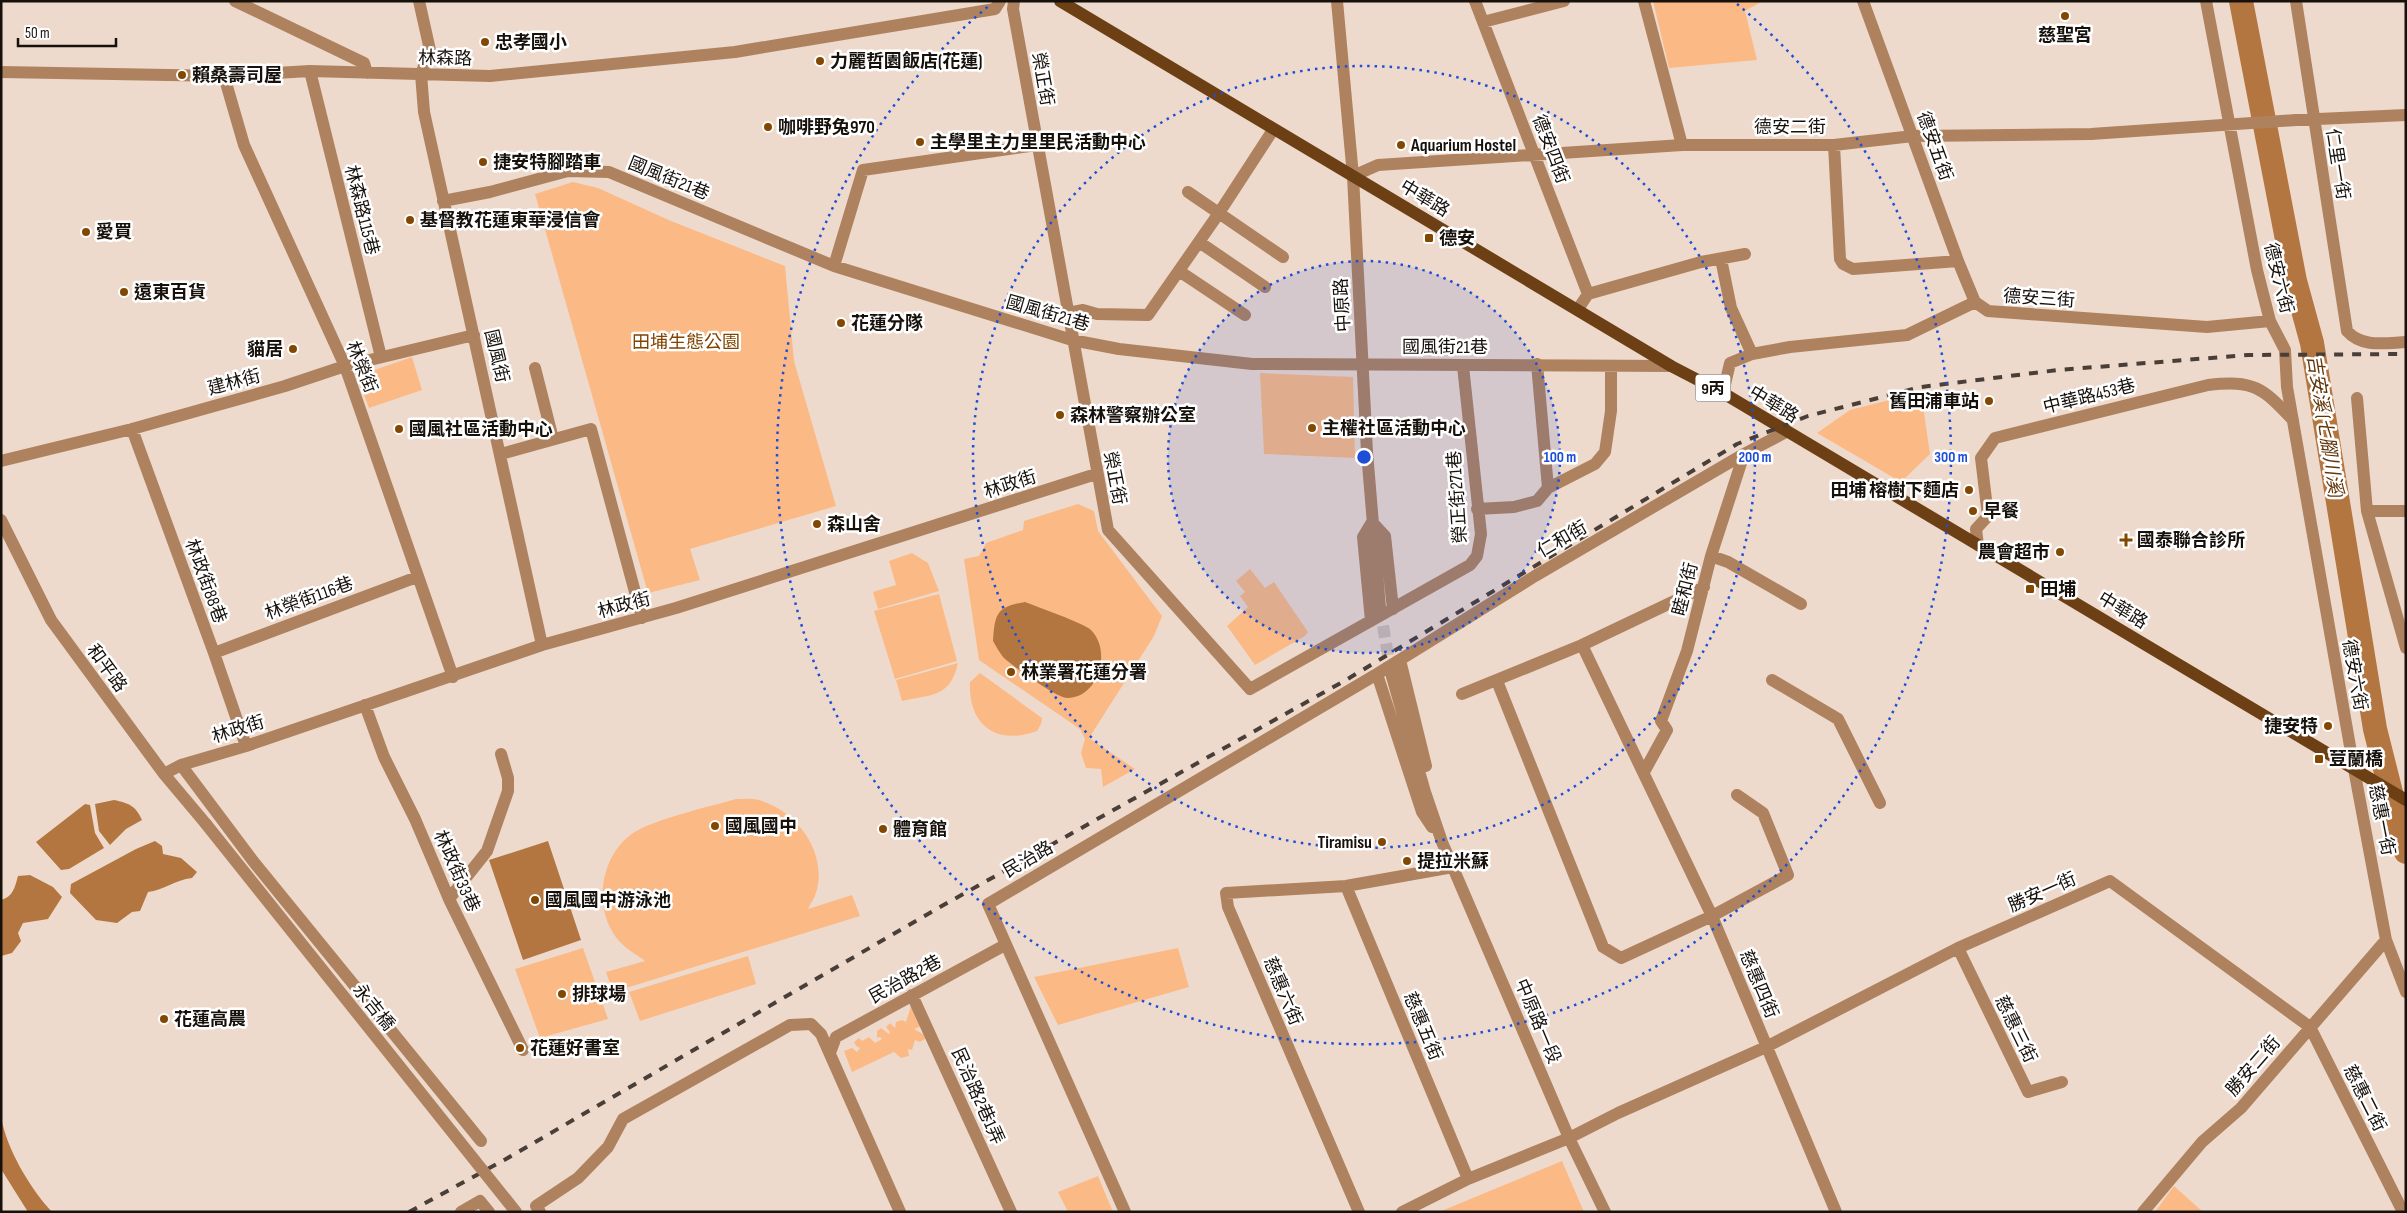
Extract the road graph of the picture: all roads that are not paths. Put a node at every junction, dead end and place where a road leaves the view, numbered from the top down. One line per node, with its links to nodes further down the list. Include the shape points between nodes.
1 (235, 1): 16 (street, via 364,64)
2 (418, 1): 17 (street, via 430,50)
3 (1000, 1): 17 (street, 林森路, via 995,9 735,52 490,76)
4 (1014, 1): 24 (street, 榮正街)
5 (1060, 1): 22 (main road, 中華路 / 9丙)
6 (1337, 1): 28 (street, 中原路)
7 (1474, 1): 13 (street, 德安四街)
8 (1564, 1): 13 (street)
9 (1644, 1): 26 (street)
10 (1863, 1): 23 (street, 德安五街)
11 (2206, 1): 21 (street, 德安六街)
12 (2296, 1): 20 (street, 仁里一街)
13 (1482, 22): 27 (street, 德安四街)
14 (310, 71): 16 (street, 林森路); 18 (street, 林森路); 50 (street, 林森路115巷)
15 (1, 72): 18 (street, 林森路)
16 (367, 73): 17 (street, 林森路)
17 (422, 74): 30 (street, 國風街, via 424,112)
18 (224, 76): 53 (street, 林榮街, via 244,145)
19 (2406, 115): 20 (street, 德安二街)
20 (2313, 120): 21 (street, 德安二街); 48 (street, 仁里一街, via 2347,331 2355,340)
21 (2230, 125): 23 (street, 德安二街, via 2091,134); 45 (street, 德安六街, via 2257,270)
22 (1273, 130): 28 (main road, 中華路 / 9丙); 31 (street)
23 (1913, 136): 25 (street, 德安二街); 36 (street, 德安五街)
24 (1037, 145): 37 (street, via 863,170); 43 (street, 榮正街)
25 (1834, 145): 26 (street, 德安二街); 36 (street, via 1840,259 1843,264 1853,269)
26 (1682, 146): 27 (street, 德安二街)
27 (1536, 156): 28 (street, 德安二街, via 1378,165); 40 (street, 德安四街)
28 (1353, 176): 42 (main road, 中華路 / 9丙); 51 (street, 中原路)
29 (1188, 192): 31 (street)
30 (443, 201): 37 (street, 國風街21巷, via 568,171 609,172); 46 (street, 國風街)
31 (1219, 213): 32 (street); 34 (street)
32 (1199, 242): 38 (street); 39 (street)
33 (1745, 254): 35 (street)
34 (1283, 257)
35 (1721, 259): 40 (street); 49 (street, via 1732,308)
36 (1958, 261): 41 (street, 德安五街)
37 (834, 266): 47 (street, 國風街21巷)
38 (1179, 271): 43 (street, via 1148,315 1097,314 1083,310); 44 (street)
39 (1265, 287)
40 (1588, 294): 42 (street)
41 (1975, 302): 45 (street, 德安三街, via 1988,312 2207,327); 49 (street, via 1907,335)
42 (1578, 309): 56 (main road, 中華路 / 9丙)
43 (1068, 313): 47 (street, 榮正街)
44 (1244, 315)
45 (2270, 321): 60 (street, 德安六街, via 2286,350 2287,387)
46 (474, 335): 50 (street, 建林街); 64 (street, 國風街)
47 (1072, 340): 51 (street, 國風街21巷, via 1171,357 1243,363); 67 (street, 榮正街)
48 (2406, 342)
49 (1752, 354): 58 (street, via 1730,363)
50 (381, 357): 53 (street, 建林街)
51 (1362, 364): 54 (street, 國風街21巷); 73 (street, 中原路)
52 (1537, 364): 54 (street, 國風街21巷); 55 (street, 國風街21巷); 68 (street)
53 (345, 366): 61 (street, 建林街); 76 (street, 林榮街)
54 (1463, 366): 69 (street, 榮正街271巷)
55 (1611, 366): 56 (street, 國風街21巷); 68 (street, via 1611,411 1605,452 1596,464)
56 (1671, 366): 58 (main road, 中華路 / 9丙)
57 (535, 368): 63 (street)
58 (1723, 394): 62 (main road, 中華路 / 9丙)
59 (2357, 398): 71 (street)
60 (2293, 420): 74 (street, 中華路453巷, via 2263,392 2249,384 2232,382 2208,385 1995,438 1981,458 1988,516 1976,529); 97 (street, 德安六街)
61 (132, 429): 66 (street, 建林街); 85 (street, 林政街88巷)
62 (1786, 432): 65 (street); 74 (main road, 中華路 / 9丙)
63 (553, 439): 64 (street); 80 (street, via 591,429)
64 (500, 454): 82 (street, 國風街)
65 (1744, 454): 75 (street, 睦和街); 86 (street, 仁和街, via 1535,576)
66 (1, 461)
67 (1096, 474): 80 (street, 林政街); 81 (street, 榮正街, via 1108,530 1250,689)
68 (1548, 488): 69 (street, via 1537,501 1514,507)
69 (1477, 509): 79 (street, 榮正街271巷, via 1480,545 1470,565)
70 (2406, 510): 71 (street)
71 (2367, 511): 84 (street)
72 (1, 520): 99 (street, 和平路, via 50,620)
73 (1372, 522): 79 (street, 中原路); 81 (street, via 1363,537)
74 (1978, 545): 97 (main road, 中華路 / 9丙)
75 (1710, 556): 77 (street, 睦和街); 78 (street)
76 (417, 577): 85 (street, 林榮街116巷); 89 (street, 林榮街)
77 (1704, 587): 83 (street); 98 (street, 睦和街, via 1687,650 1661,721 1667,730)
78 (1801, 604)
79 (1386, 608): 81 (street, 榮正街)
80 (642, 618): 82 (street, 林政街)
81 (1371, 621)
82 (542, 645): 89 (street, 林政街)
83 (1582, 645): 91 (street); 98 (street, 慈惠四街)
84 (2406, 648)
85 (214, 653): 94 (street, 林政街88巷)
86 (1400, 660): 88 (street, 仁和街); 104 (street)
87 (1391, 673): 104 (street)
88 (1377, 674): 104 (street, via 1422,812); 110 (street, 民治路, via 988,904)
89 (453, 677): 93 (street, 林政街)
90 (1772, 680): 102 (street, via 1838,719)
91 (1497, 681): 92 (street); 108 (street, via 1603,947 1621,958)
92 (1462, 694)
93 (364, 705): 94 (street, 林政街); 107 (street, 林政街33巷, via 384,757)
94 (246, 746): 96 (street, 林政街)
95 (500, 754): 107 (street, via 508,778 508,791 499,817 487,851)
96 (181, 764): 99 (street, 林政街); 120 (street, via 254,861)
97 (2354, 769): 101 (main road, 中華路 / 9丙); 109 (street, 慈惠一街)
98 (1644, 772): 108 (street, 慈惠四街)
99 (164, 774): 103 (street, 和平路)
100 (1737, 795): 108 (street, via 1763,814 1788,875)
101 (2406, 800)
102 (1880, 804)
103 (206, 824): 124 (street, 永吉橋, bridge)
104 (1442, 842): 105 (street, 中原路一段)
105 (1453, 867): 106 (street); 119 (street, 中原路一段)
106 (1346, 886): 121 (street, 慈惠五街); 129 (street, 慈惠六街, via 1226,893 1228,907)
107 (449, 899): 116 (street, 林政街33巷)
108 (1712, 916): 115 (street, 慈惠四街)
109 (2386, 940): 112 (street, 慈惠一街); 114 (street, 勝安二街)
110 (1005, 945): 113 (street, 民治路2巷); 128 (street, 民治路)
111 (1958, 948): 114 (street, 勝安一街, via 2110,882); 115 (street, 勝安一街); 118 (street, 慈惠三街, via 2028,1092)
112 (2406, 992)
113 (912, 995): 117 (street, 民治路2巷, via 836,1038); 127 (street, 民治路2巷1弄)
114 (2310, 1027): 133 (street, 勝安二街, via 2241,1108 2202,1142); 134 (street, 慈惠二街)
115 (1766, 1046): 119 (street, 勝安一街, via 1618,1112); 132 (street, 慈惠四街)
116 (523, 1050)
117 (830, 1053): 125 (street, via 821,1034 811,1024 790,1026 623,1119 608,1147 578,1178 536,1206); 126 (street)
118 (2062, 1082)
119 (1569, 1138): 121 (street, 勝安一街); 131 (street, 中原路一段)
120 (481, 1141)
121 (1468, 1179): 130 (street, 勝安一街)
122 (461, 1212): 123 (street, via 480,1201)
123 (489, 1212)
124 (516, 1212)
125 (540, 1212)
126 (900, 1212)
127 (1011, 1212)
128 (1125, 1212)
129 (1359, 1212)
130 (1402, 1212)
131 (1605, 1212)
132 (1836, 1212)
133 (2142, 1212)
134 (2403, 1212)

